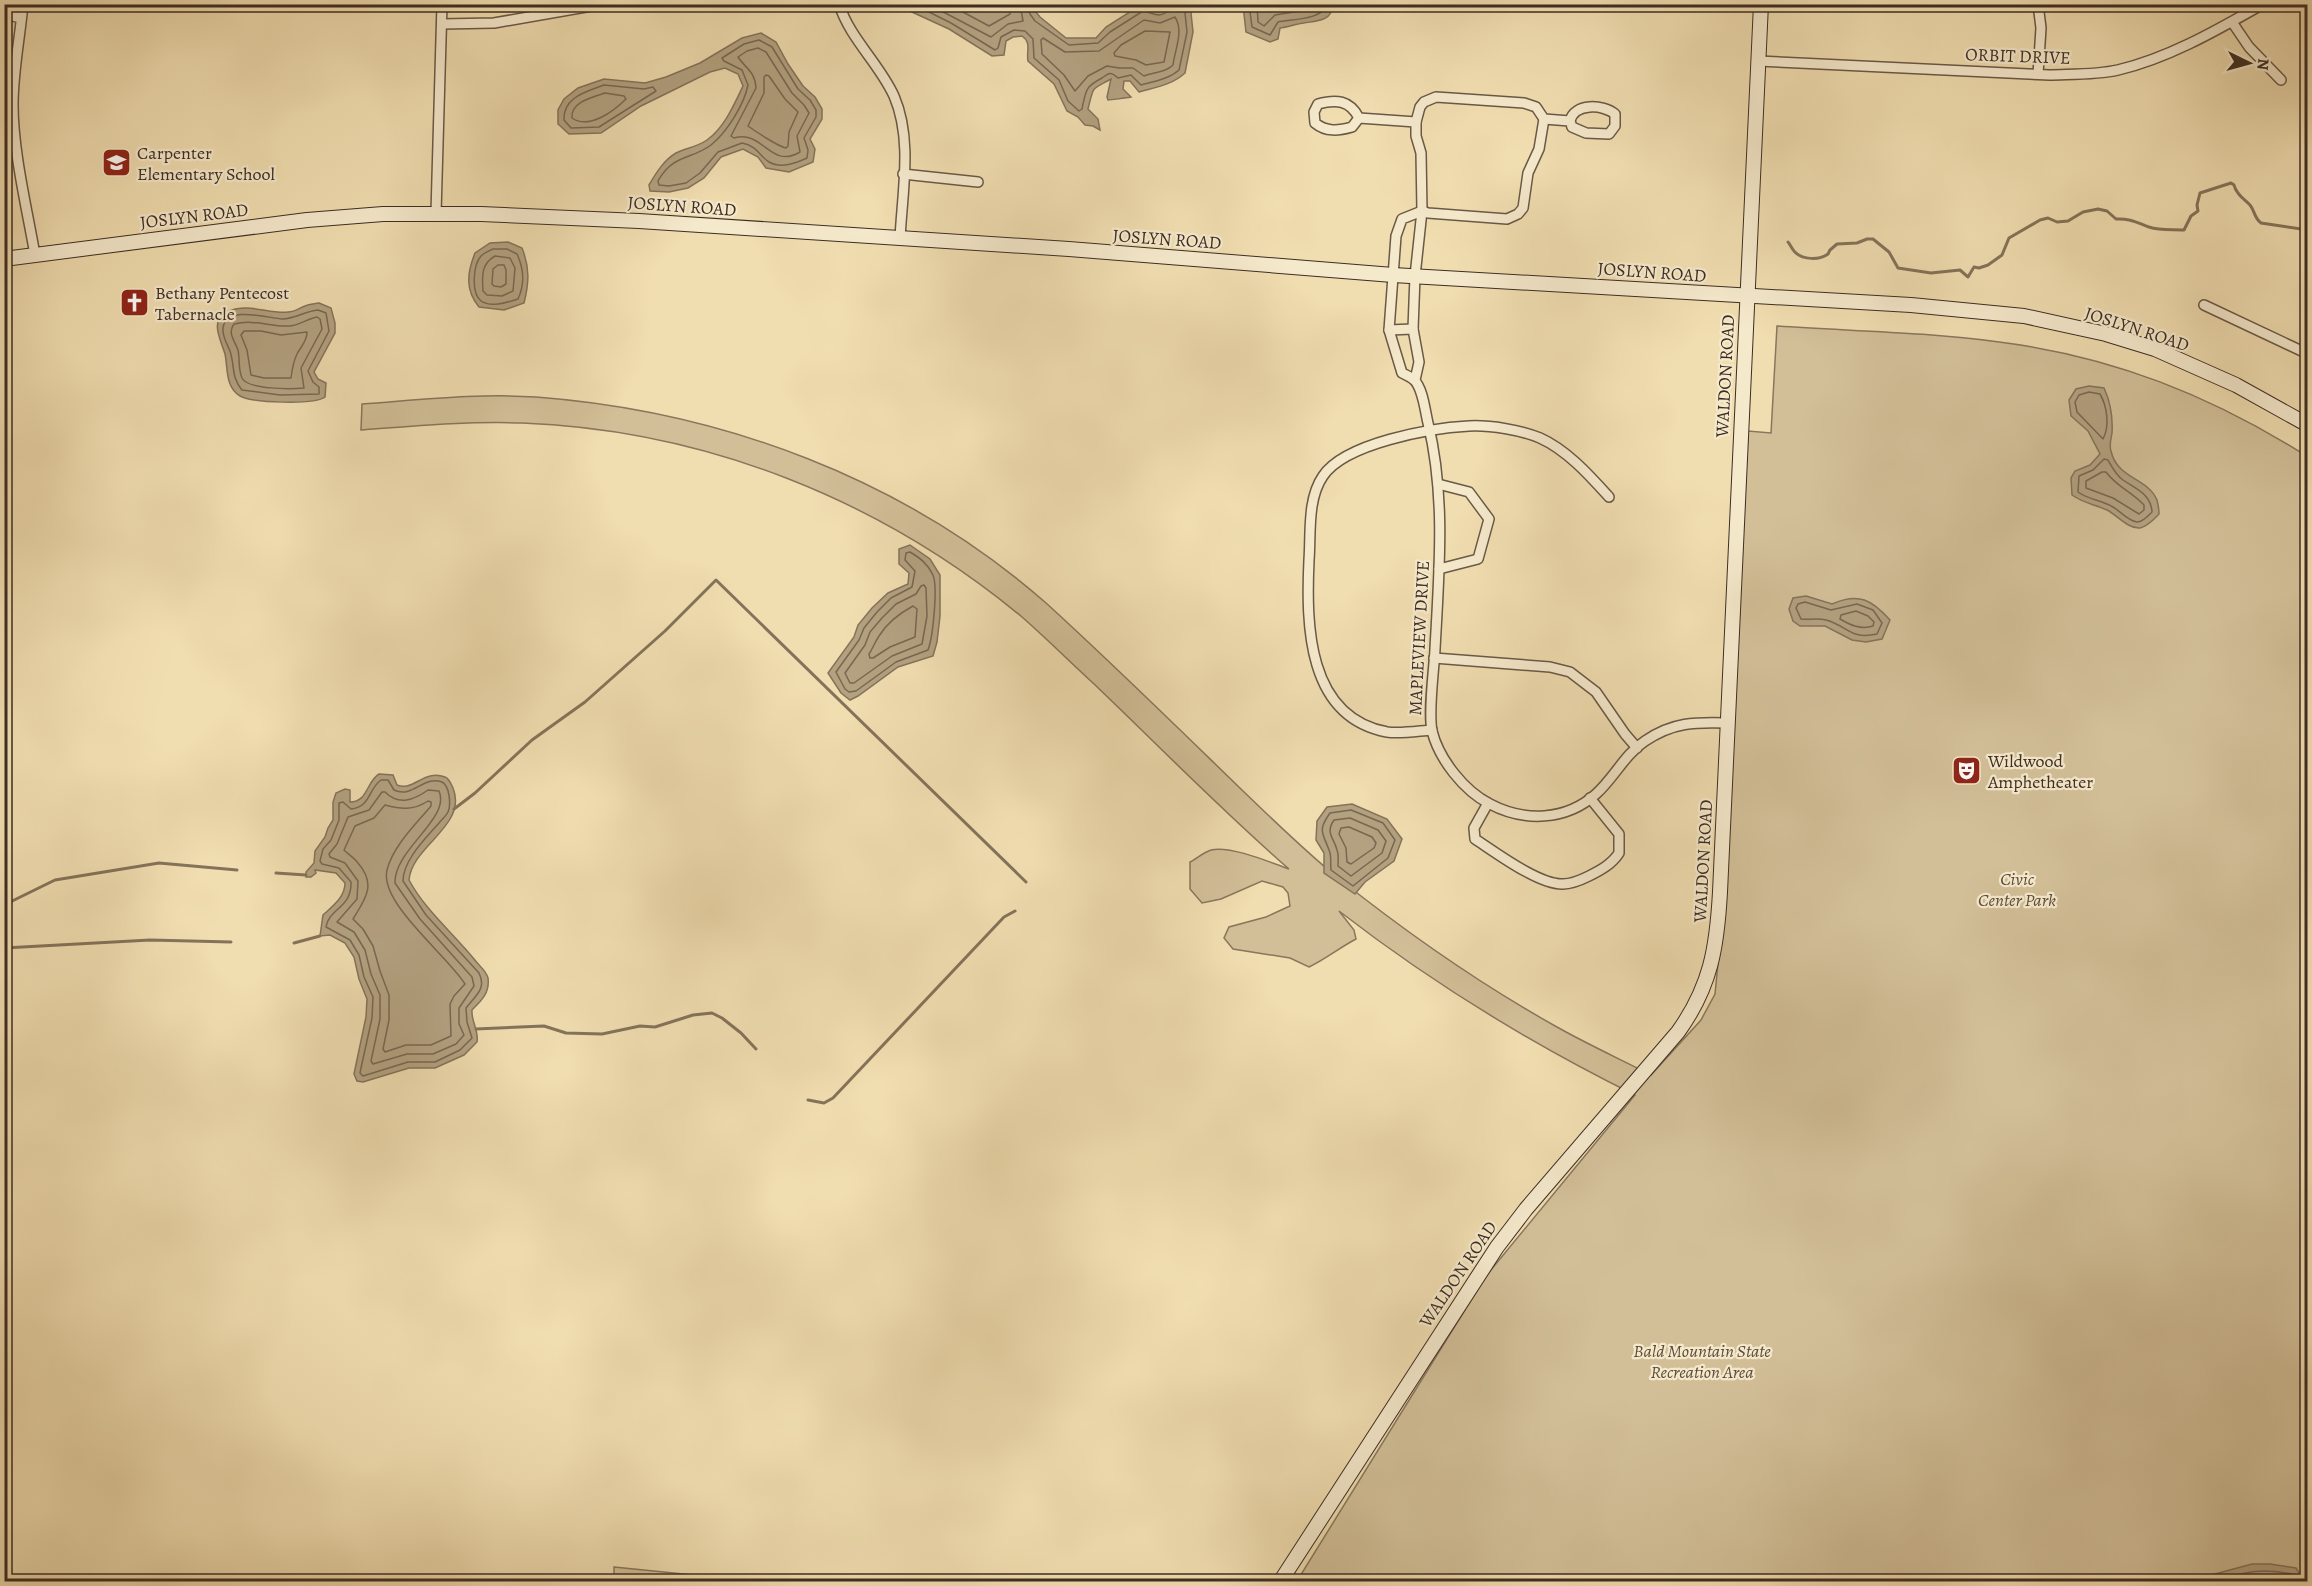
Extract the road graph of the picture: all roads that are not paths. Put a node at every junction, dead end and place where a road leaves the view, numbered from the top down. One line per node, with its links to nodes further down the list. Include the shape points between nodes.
1 (23, 4): 9 (street)
2 (442, 4): 11 (street)
3 (603, 4): 11 (street, via 494,23)
4 (839, 4): 19 (street, via 858,42 893,95 904,133)
5 (1761, 4): 12 (street, WALDON ROAD)
6 (2038, 4): 13 (street)
7 (2263, 4): 10 (street, ORBIT DRIVE)
8 (4, 14): 9 (street)
9 (21, 18): 24 (street, via 13,107)
10 (2232, 22): 13 (street, ORBIT DRIVE, via 2118,70); 14 (street, via 2248,47)
11 (442, 24): 22 (street)
12 (1758, 61): 13 (street, ORBIT DRIVE); 28 (street, WALDON ROAD)
13 (2038, 74)
14 (2281, 80)
15 (1359, 118): 15 (street, via 1353,107 1345,103 1318,104 1314,112 1315,123 1332,130 1352,127); 18 (street)
16 (1544, 119): 17 (street); 18 (street, via 1536,107 1524,103 1436,97 1427,99 1420,107); 21 (street, via 1539,149 1528,173 1523,208 1518,214 1508,219)
17 (1570, 121): 17 (street, via 1572,127 1586,133 1609,134 1615,126 1615,114 1602,107 1576,111)
18 (1416, 122): 21 (street, MAPLEVIEW DRIVE)
19 (903, 174): 20 (street); 23 (street)
20 (978, 182)
21 (1422, 211): 26 (street, MAPLEVIEW DRIVE, via 1402,219 1396,236); 27 (street, MAPLEVIEW DRIVE)
22 (436, 213): 23 (street, JOSLYN ROAD, via 639,221); 24 (street, JOSLYN ROAD, via 307,220)
23 (900, 239): 26 (street, JOSLYN ROAD)
24 (35, 255): 25 (street, JOSLYN ROAD)
25 (4, 260)
26 (1393, 274): 27 (street, JOSLYN ROAD); 31 (street, MAPLEVIEW DRIVE)
27 (1414, 276): 28 (street, JOSLYN ROAD); 30 (street, MAPLEVIEW DRIVE)
28 (1747, 296): 34 (street, JOSLYN ROAD, via 1961,309 2024,316 2106,334 2155,350 2236,385); 40 (street, WALDON ROAD)
29 (2204, 305): 32 (street)
30 (1413, 329): 31 (street); 33 (street, MAPLEVIEW DRIVE, via 1419,362)
31 (1389, 330): 33 (street, MAPLEVIEW DRIVE, via 1402,373)
32 (2307, 354)
33 (1415, 380): 35 (street, MAPLEVIEW DRIVE)
34 (2307, 425)
35 (1430, 430): 36 (street, MAPLEVIEW DRIVE); 37 (street, via 1499,428 1541,438 1568,456); 41 (street, via 1386,440 1339,461 1321,479 1312,506 1308,624 1323,683 1343,712 1360,724 1389,732)
36 (1438, 484): 38 (street, MAPLEVIEW DRIVE); 38 (street, via 1469,492 1489,519 1478,559)
37 (1609, 497)
38 (1439, 569): 39 (street, MAPLEVIEW DRIVE)
39 (1434, 658): 41 (street, MAPLEVIEW DRIVE); 42 (street, via 1570,672 1596,692)
40 (1727, 723): 42 (street, MAPLEVIEW DRIVE, via 1678,724); 45 (street, WALDON ROAD, via 1717,938 1698,1001 1667,1045 1497,1247)
41 (1432, 730): 44 (street, MAPLEVIEW DRIVE, via 1440,752 1456,774)
42 (1637, 748): 43 (street, MAPLEVIEW DRIVE)
43 (1590, 798): 44 (street, MAPLEVIEW DRIVE, via 1554,816 1539,817); 44 (street, via 1619,834 1619,853 1596,872 1562,885 1520,868 1475,839 1474,828)
44 (1488, 803)
45 (1280, 1581)

